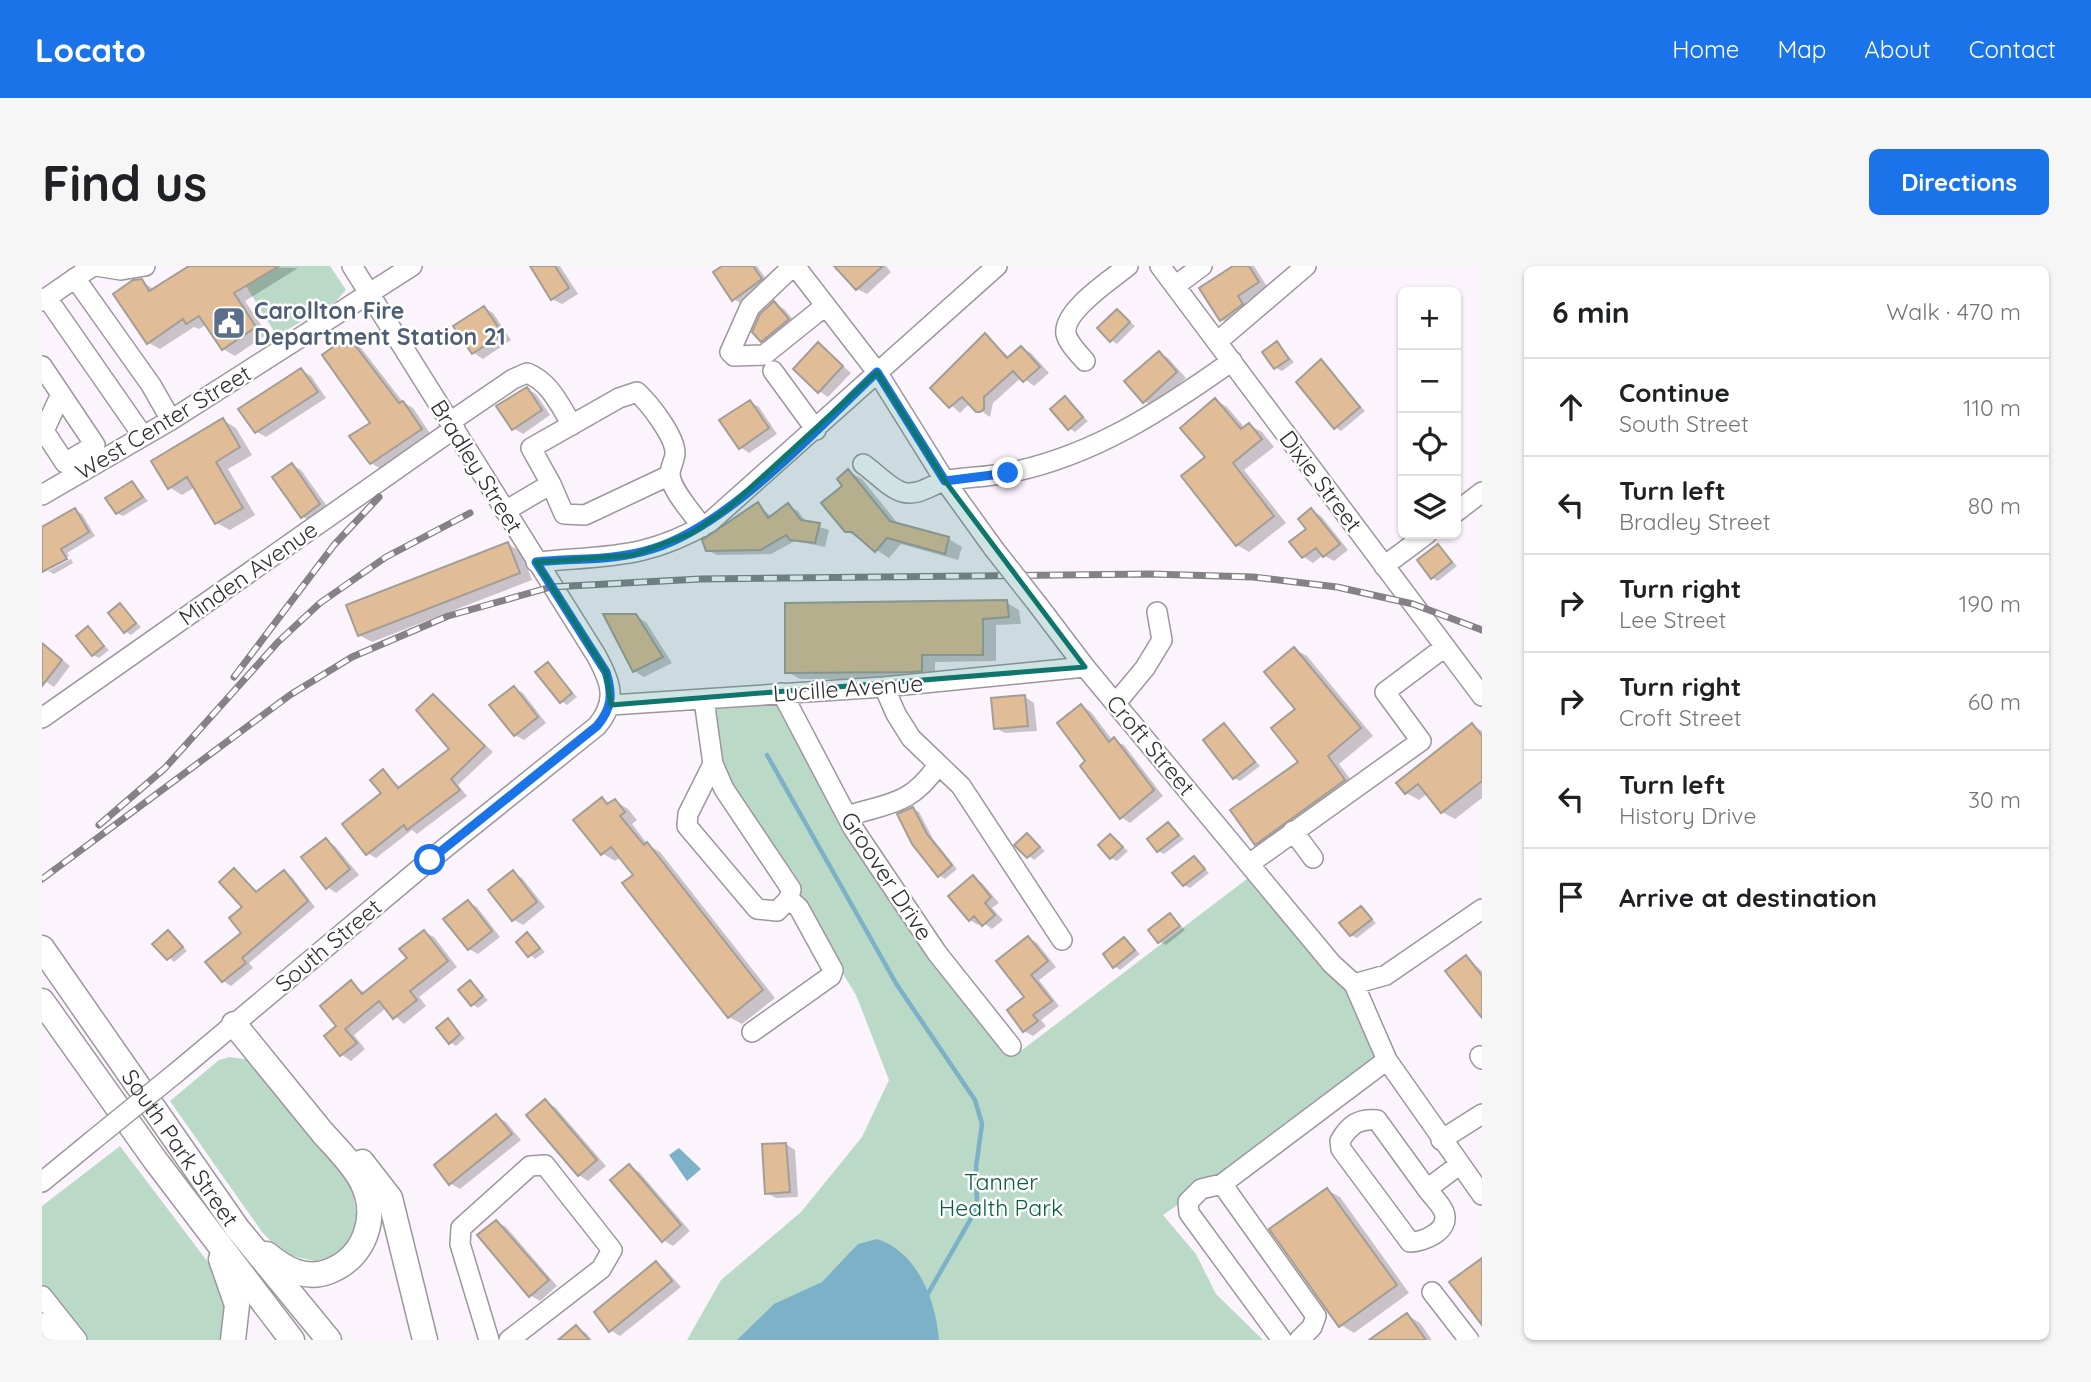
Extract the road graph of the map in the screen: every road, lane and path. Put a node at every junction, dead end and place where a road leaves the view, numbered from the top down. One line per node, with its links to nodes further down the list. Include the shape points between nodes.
1 (94, 266): 10 (street); 11 (street)
2 (352, 266): 13 (street, Bradley Street)
3 (412, 266): 13 (street, West Center Street)
4 (794, 266): 15 (street, Croft Street); 15 (street, via 750,307 730,352 734,356 764,355)
5 (997, 266): 21 (street)
6 (1128, 266): 17 (street, via 1066,322 1066,336)
7 (1160, 266): 12 (street, Dixie Street)
8 (1202, 266): 12 (street)
9 (1306, 266): 16 (street)
10 (131, 268)
11 (75, 278): 14 (street); 23 (street)
12 (1175, 286): 16 (street, Dixie Street)
13 (369, 293): 23 (street, West Center Street); 24 (street, Bradley Street)
14 (44, 299): 27 (street)
15 (825, 306): 21 (street, Croft Street)
16 (1217, 342): 18 (street, Dixie Street)
17 (1084, 361)
18 (1232, 362): 30 (street, via 1159,412 1069,456 1008,473); 39 (street, Dixie Street)
19 (42, 366): 22 (street)
20 (773, 371): 26 (street)
21 (877, 372): 26 (street); 30 (street, Croft Street)
22 (61, 394)
23 (171, 420): 27 (street, West Center Street)
24 (453, 425): 25 (street, Minden Avenue, via 527,373 549,388); 35 (street, Bradley Street); 49 (street, Minden Avenue)
25 (572, 425): 29 (street, via 638,392 675,451); 31 (street, via 531,448)
26 (816, 430): 36 (street)
27 (143, 436): 33 (street, West Center Street)
28 (863, 464): 30 (street, via 901,492 913,493)
29 (670, 475): 31 (street, via 585,515 564,514); 36 (street)
30 (945, 481): 42 (street, Croft Street, bridge)
31 (551, 484): 35 (street)
32 (1482, 492): 34 (street)
33 (42, 495)
34 (1461, 508)
35 (505, 510): 38 (street, Bradley Street)
36 (702, 527): 38 (street, via 633,555)
37 (1420, 539): 39 (street)
38 (536, 562): 48 (street, Bradley Street, via 606,672)
39 (1384, 566): 41 (street, Dixie Street)
40 (1157, 612): 47 (street, via 1162,639)
41 (1446, 647): 45 (street, Dixie Street); 53 (street, via 1385,692 1421,741)
42 (1085, 667): 43 (street, Lucille Avenue); 47 (street, Croft Street)
43 (884, 687): 44 (street, Lucille Avenue); 51 (street, via 911,737)
44 (782, 693): 46 (street, Lucille Avenue); 52 (street, Groover Drive)
45 (1482, 696)
46 (704, 700): 48 (street, Lucille Avenue); 50 (street)
47 (1116, 703): 55 (street, Croft Street)
48 (611, 705): 62 (street, South Street, via 597,726)
49 (42, 718)
50 (713, 764): 56 (street, via 724,789 792,889); 56 (street, via 688,814 687,826 757,909 776,911)
51 (938, 765): 52 (street, via 919,789 897,804); 58 (street, via 961,786)
52 (847, 817): 64 (street, Groover Drive, via 937,953)
53 (1293, 831): 54 (street); 55 (street)
54 (1313, 858)
55 (1249, 864): 60 (street, Croft Street)
56 (789, 899): 63 (street, via 799,908 834,970)
57 (1482, 909): 60 (street, via 1405,964)
58 (1062, 940)
59 (42, 948): 73 (main road, South Park Street)
60 (1354, 984): 65 (street)
61 (42, 1001): 74 (main road, South Park Street)
62 (241, 1018): 69 (street, South Street, bridge); 73 (main road, via 356,1172 370,1214 365,1237 354,1256 324,1273 296,1273 282,1267); 83 (main road, via 390,1198)
63 (752, 1032)
64 (1012, 1046)
65 (1387, 1060): 67 (street); 70 (street)
66 (1482, 1114): 67 (street)
67 (1441, 1140): 68 (street)
68 (1459, 1165): 71 (street); 72 (street)
69 (42, 1182)
70 (1222, 1184): 86 (street, via 1201,1189 1188,1202 1189,1213); 87 (street, via 1316,1316 1312,1328)
71 (1427, 1189): 71 (street, via 1445,1221 1423,1242 1410,1242 1341,1149 1345,1130 1355,1122 1377,1120)
72 (1482, 1195)
73 (237, 1228): 82 (main road, South Park Street)
74 (209, 1229): 80 (main road, via 235,1294); 81 (main road, South Park Street)
75 (1432, 1292): 88 (street)
76 (42, 1296): 79 (street)
77 (42, 1323): 78 (street)
78 (56, 1340)
79 (77, 1340)
80 (233, 1340)
81 (292, 1340)
82 (328, 1340)
83 (425, 1340)
84 (489, 1340): 85 (street, via 460,1244 461,1228 530,1166 545,1165 612,1250 601,1269)
85 (509, 1340)
86 (1282, 1340)
87 (1299, 1340)
88 (1469, 1340)

